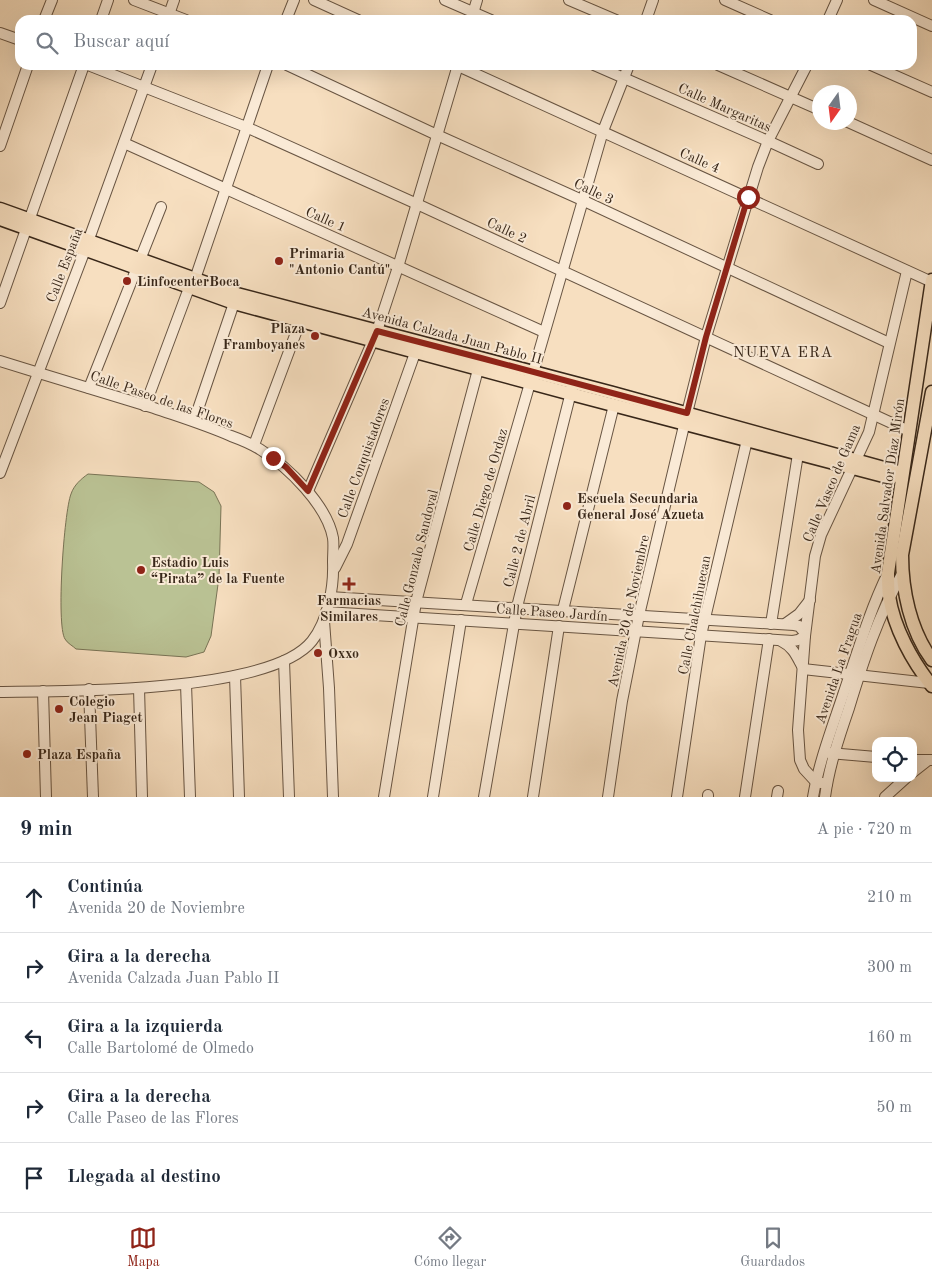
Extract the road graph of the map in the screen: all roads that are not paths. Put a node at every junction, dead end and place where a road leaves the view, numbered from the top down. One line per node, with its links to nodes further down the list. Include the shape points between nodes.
1 (52, 0): 15 (street)
2 (108, 0): 16 (street)
3 (134, 0): 17 (street)
4 (174, 0): 18 (street)
5 (294, 0): 19 (street)
6 (316, 0): 20 (street)
7 (445, 0): 21 (street)
8 (477, 0): 22 (street)
9 (570, 0): 14 (street)
10 (653, 0): 24 (street)
11 (725, 0): 25 (street)
12 (836, 0): 26 (street)
13 (874, 0): 27 (street)
14 (586, 3): 23 (street)
15 (46, 15)
16 (103, 15)
17 (166, 15)
18 (168, 15)
19 (288, 15)
20 (348, 15)
21 (470, 15)
22 (472, 15)
23 (607, 15)
24 (648, 15)
25 (759, 15)
26 (830, 15)
27 (907, 15)
28 (917, 19): 29 (street)
29 (932, 26)
30 (0, 33): 31 (street)
31 (15, 38)
32 (26, 70): 56 (street)
33 (82, 70): 66 (street)
34 (101, 70): 46 (street, Calle 2)
35 (150, 70): 46 (street, Calle España)
36 (266, 70): 51 (street)
37 (298, 70): 53 (street, Calle 3)
38 (456, 70): 53 (street)
39 (468, 70): 52 (street, Calle 4)
40 (606, 70): 45 (street, Calle Margaritas)
41 (627, 70): 45 (street, Calle Diego de Ordaz)
42 (729, 70): 48 (street)
43 (804, 70): 48 (street, Avenida 20 de Noviembre)
44 (882, 70): 47 (street)
45 (624, 78): 52 (street, Calle Diego de Ordaz); 54 (street, Calle Margaritas)
46 (144, 86): 51 (street, Calle 2); 55 (street, Calle España)
47 (932, 92)
48 (791, 97): 49 (street); 54 (street, Avenida 20 de Noviembre)
49 (812, 106)
50 (857, 126): 57 (street)
51 (246, 127): 59 (street); 62 (street, Calle 2)
52 (603, 131): 60 (street, Calle 4); 61 (street, Calle Diego de Ordaz)
53 (436, 135): 61 (street, Calle 3); 62 (street)
54 (768, 141): 58 (street, Calle Margaritas); 60 (street, Avenida 20 de Noviembre)
55 (124, 143): 59 (street, Calle 1); 67 (street, Calle España)
56 (0, 146)
57 (932, 160)
58 (818, 164)
59 (226, 189): 69 (street, Calle 1); 74 (street)
60 (748, 197): 70 (street, Avenida 20 de Noviembre); 72 (street, Calle 4)
61 (582, 200): 70 (street, Calle 3); 71 (street, Calle Diego de Ordaz)
62 (417, 204): 69 (street); 71 (street, Calle 2)
63 (161, 207): 68 (street)
64 (0, 209): 66 (main road, Avenida Calzada Juan Pablo II)
65 (0, 219): 66 (main road, Avenida Calzada Juan Pablo II)
66 (28, 224): 67 (main road, Avenida Calzada Juan Pablo II); 75 (street)
67 (86, 245): 68 (main road, Avenida Calzada Juan Pablo II); 87 (street, Calle España)
68 (139, 264): 74 (main road, Avenida Calzada Juan Pablo II); 89 (street)
69 (398, 267): 79 (street, Calle 1); 80 (street)
70 (727, 268): 81 (street, Avenida 20 de Noviembre); 82 (street, Calle 3)
71 (562, 271): 79 (street, Calle Diego de Ordaz); 81 (street, Calle 2)
72 (907, 271): 73 (street, Calle 4); 82 (street, Calle Vasco de Gama)
73 (932, 281): 78 (main road, Avenida Salvador Díaz Mirón)
74 (192, 283): 76 (main road, Avenida Calzada Juan Pablo II); 80 (main road, Avenida Calzada Juan Pablo II); 92 (street)
75 (0, 303)
76 (234, 303): 77 (main road, Avenida Calzada Juan Pablo II); 96 (street)
77 (300, 322): 80 (main road, Avenida Calzada Juan Pablo II); 99 (street)
78 (925, 325): 83 (main road, via 930,330 929,348); 97 (main road, Avenida Salvador Díaz Mirón)
79 (544, 332): 88 (street, Calle Diego de Ordaz)
80 (374, 336): 84 (main road, Avenida Calzada Juan Pablo II); 86 (main road, Avenida Calzada Juan Pablo II); 104 (street)
81 (706, 337): 94 (street, Calle 2); 95 (street, Avenida 20 de Noviembre)
82 (889, 343): 94 (street, Calle Vasco de Gama)
83 (932, 352)
84 (415, 353): 86 (main road, Avenida Calzada Juan Pablo II); 106 (street, Calle Conquistadores)
85 (0, 360): 87 (street, Calle Paseo de las Flores)
86 (480, 363): 88 (main road, Avenida Calzada Juan Pablo II); 112 (street, Calle Gonzalo Sandoval)
87 (37, 372): 89 (street, Calle Paseo de las Flores); 102 (street, Calle España)
88 (531, 377): 90 (main road, Avenida Calzada Juan Pablo II); 113 (street, Calle Diego de Ordaz)
89 (89, 388): 92 (street, Calle Paseo de las Flores)
90 (572, 388): 93 (main road, Avenida Calzada Juan Pablo II); 95 (main road, Avenida Calzada Juan Pablo II); 114 (street, Calle 2 de Abril)
91 (932, 392): 105 (main road, Avenida Salvador Díaz Mirón)
92 (145, 406): 96 (street, Calle Paseo de las Flores)
93 (614, 406): 95 (main road, Avenida Calzada Juan Pablo II); 115 (street)
94 (873, 414): 97 (street, Calle 2); 101 (street, Calle Vasco de Gama)
95 (686, 419): 98 (main road, Avenida Calzada Juan Pablo II); 101 (main road, Avenida Calzada Juan Pablo II); 117 (street, Avenida 20 de Noviembre)
96 (194, 421): 99 (street, Calle Paseo de las Flores)
97 (910, 431): 103 (main road, Avenida Salvador Díaz Mirón)
98 (747, 440): 100 (main road, Avenida Calzada Juan Pablo II); 119 (street, Calle Chalchihuecan)
99 (254, 445): 104 (street, Calle Paseo de las Flores, via 286,467)
100 (798, 454): 101 (main road, Avenida Calzada Juan Pablo II); 122 (street)
101 (855, 464): 103 (main road, Avenida Calzada Juan Pablo II); 111 (street, Calle Vasco de Gama, via 815,556)
102 (0, 473)
103 (901, 477): 107 (main road, Avenida Salvador Díaz Mirón)
104 (308, 491): 106 (street, Calle Paseo de las Flores, via 323,513 333,537)
105 (902, 554): 107 (street, Avenida La Fragua); 108 (main road, Avenida Salvador Díaz Mirón)
106 (334, 572): 109 (street, Calle Paseo de las Flores)
107 (888, 573): 110 (main road, Avenida Salvador Díaz Mirón); 132 (street, Avenida La Fragua, via 876,598)
108 (902, 574): 110 (street, Avenida La Fragua); 129 (main road, Avenida Salvador Díaz Mirón, via 913,625)
109 (329, 597): 112 (street, Calle Paseo Jardín); 116 (street, Calle Paseo de las Flores)
110 (889, 597): 132 (street, Avenida La Fragua); 135 (main road, Avenida Salvador Díaz Mirón, via 909,651)
111 (811, 599): 123 (street); 126 (street, Calle Vasco de Gama)
112 (416, 602): 113 (street, Calle Paseo Jardín); 118 (street, Calle Gonzalo Sandoval)
113 (466, 604): 114 (street, Calle Paseo Jardín)
114 (517, 608): 115 (street, Calle Paseo Jardín); 121 (street, Calle 2 de Abril)
115 (563, 610): 117 (street, Calle Paseo Jardín)
116 (325, 615): 118 (street, Calle Paseo Jardín); 130 (street, via 312,642); 153 (street)
117 (639, 615): 119 (street, Calle Paseo Jardín); 125 (street, Avenida 20 de Noviembre)
118 (414, 616): 120 (street, Calle Paseo Jardín); 154 (street, Calle Gonzalo Sandoval)
119 (705, 619): 122 (street, Calle Paseo Jardín); 127 (street, Calle Chalchihuecan)
120 (461, 620): 121 (street, Calle Paseo Jardín); 155 (street)
121 (514, 622): 124 (street, Calle Paseo Jardín); 156 (street, Calle 2 de Abril)
122 (771, 624): 123 (street, Calle Paseo Jardín)
123 (785, 624): 126 (street, Calle Paseo Jardín, via 800,626)
124 (559, 626): 125 (street, Calle Paseo Jardín); 157 (street)
125 (636, 631): 127 (street, Calle Paseo Jardín); 158 (street, Avenida 20 de Noviembre)
126 (805, 634): 128 (street, Calle Paseo Jardín, via 798,640); 131 (street, Calle Vasco de Gama)
127 (701, 635): 128 (street, Calle Paseo Jardín); 159 (street, Calle Chalchihuecan)
128 (774, 640): 131 (street, via 789,645); 160 (street)
129 (932, 660)
130 (284, 661): 133 (street); 152 (street)
131 (803, 669): 132 (street); 144 (street, Calle Vasco de Gama, via 798,730 800,760)
132 (854, 675): 135 (street); 140 (street, Avenida La Fragua)
133 (235, 676): 134 (street); 151 (street)
134 (186, 684): 136 (street); 150 (street)
135 (931, 685)
136 (138, 688): 137 (street); 149 (street)
137 (90, 689): 138 (street); 148 (street)
138 (42, 691): 139 (street); 147 (street)
139 (0, 692)
140 (829, 753): 141 (street); 144 (street, Avenida La Fragua); 146 (street, Avenida La Fragua)
141 (872, 757)
142 (929, 760): 143 (street)
143 (917, 769)
144 (816, 782): 146 (street); 161 (street, Avenida La Fragua)
145 (902, 782): 163 (street)
146 (827, 784): 162 (street, Avenida La Fragua)
147 (46, 797)
148 (93, 797)
149 (142, 797)
150 (190, 797)
151 (239, 797)
152 (289, 797)
153 (333, 797)
154 (384, 797)
155 (433, 797)
156 (484, 797)
157 (533, 797)
158 (608, 797)
159 (677, 797)
160 (745, 797)
161 (813, 797)
162 (826, 797)
163 (886, 797)

